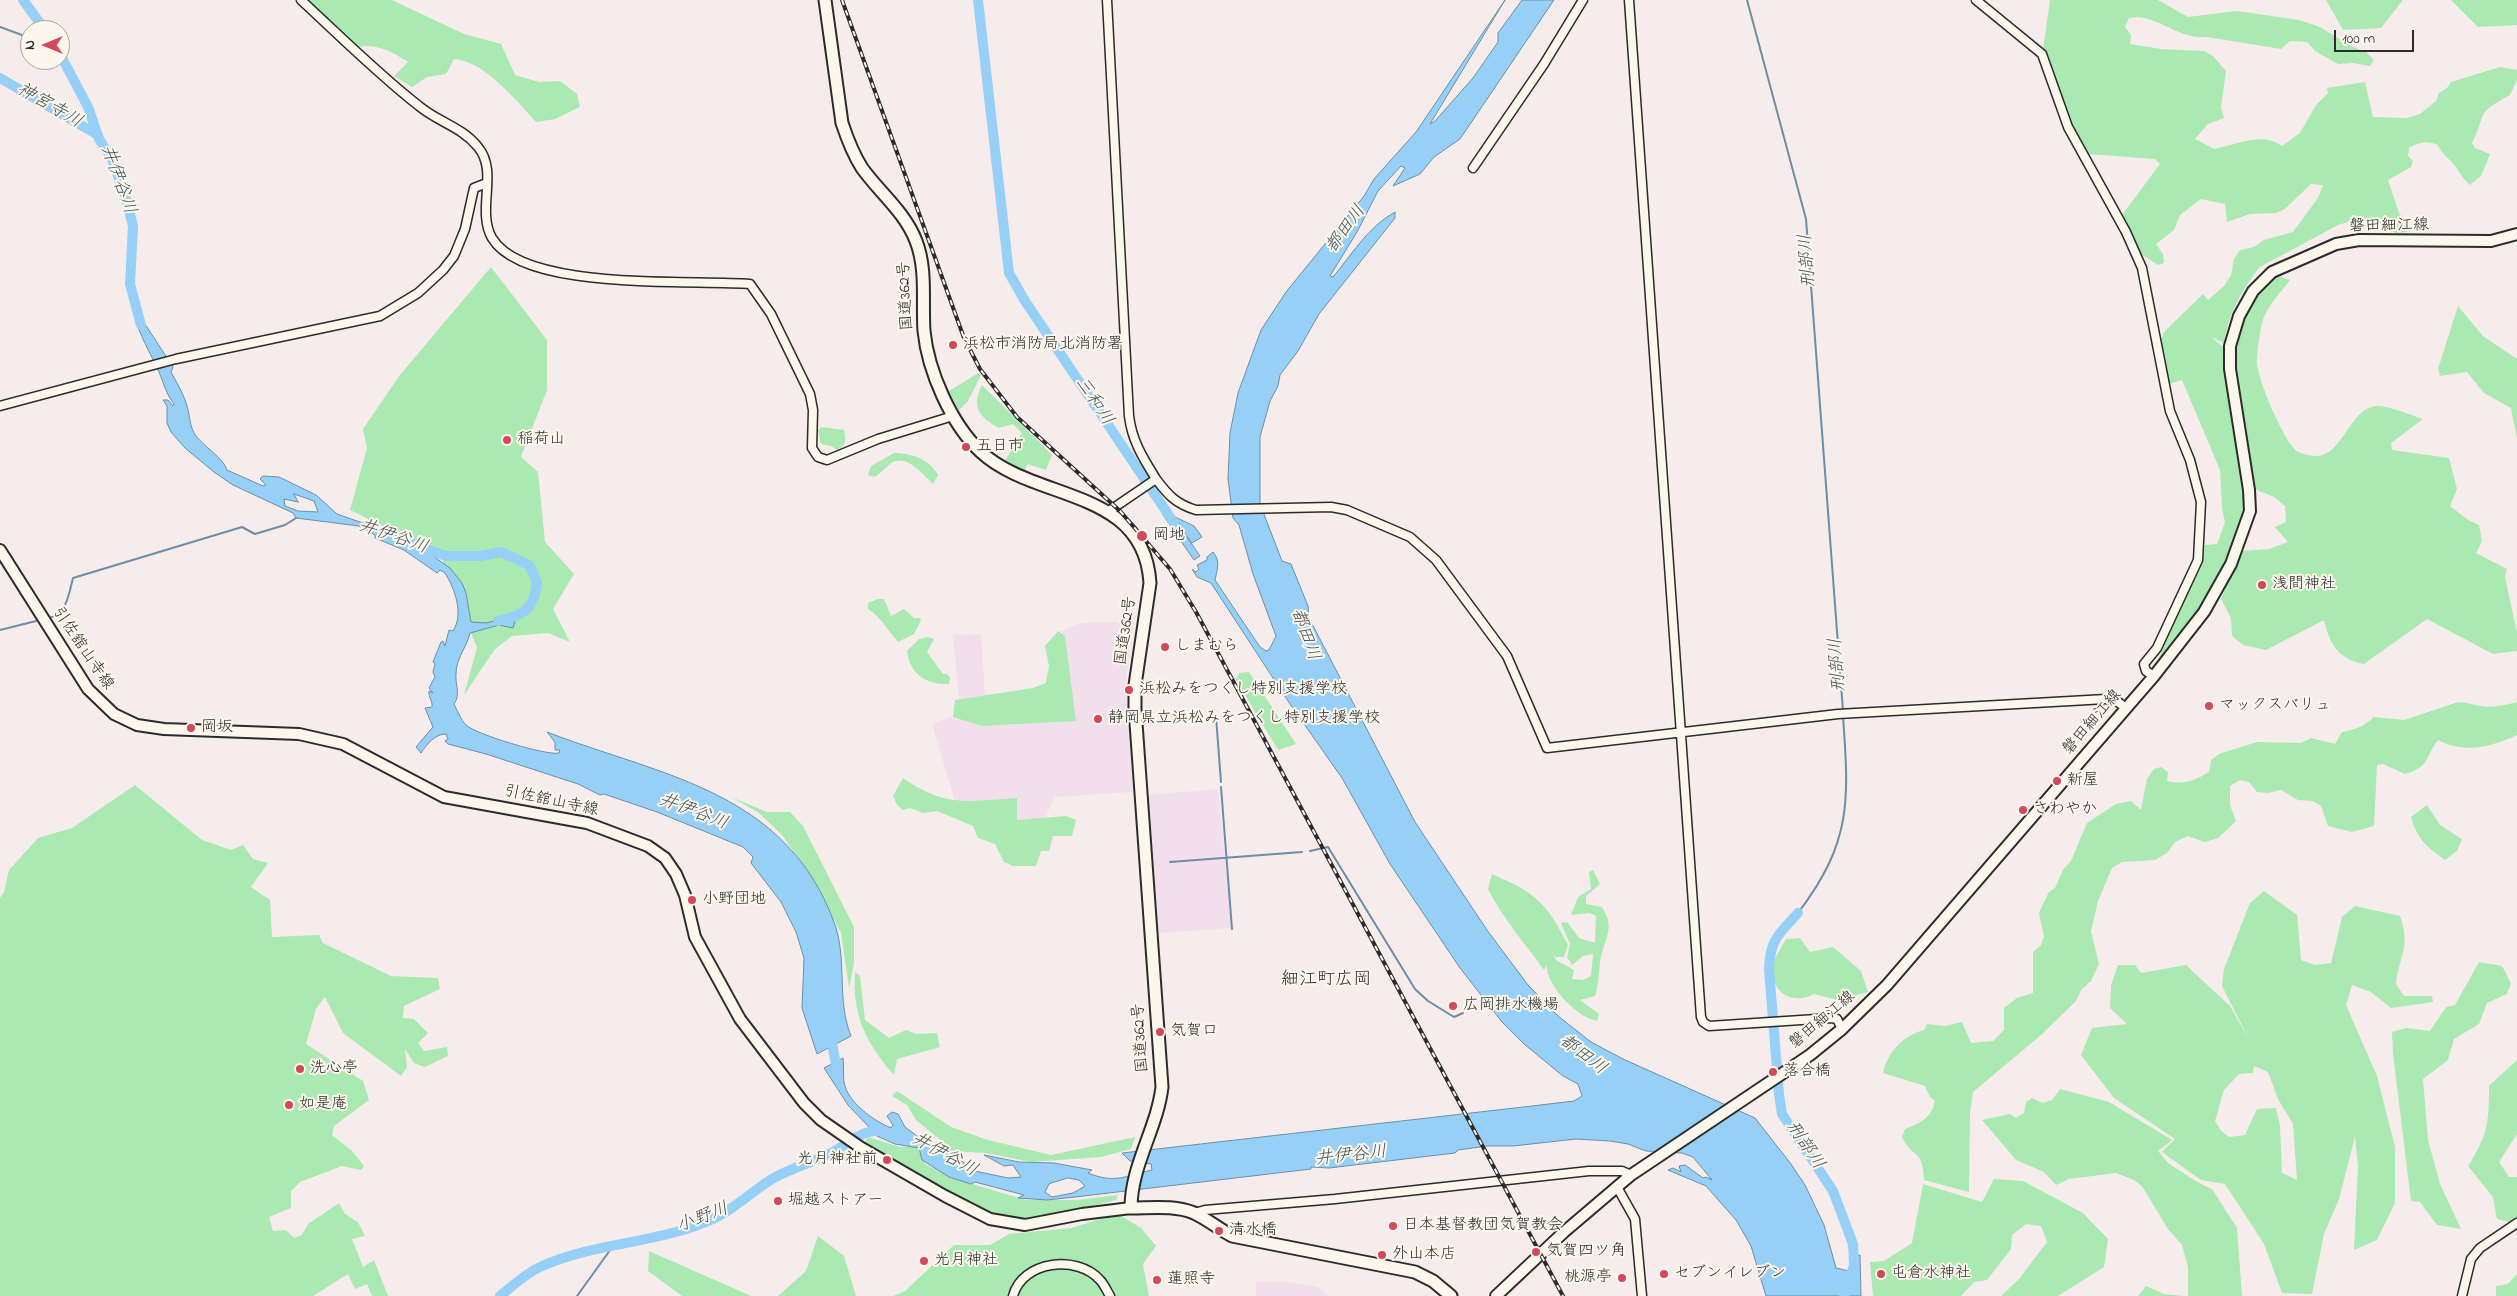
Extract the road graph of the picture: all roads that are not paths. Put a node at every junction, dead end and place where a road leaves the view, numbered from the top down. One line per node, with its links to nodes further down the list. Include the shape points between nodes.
1 (301, 0): 8 (street, via 421,108 466,134 480,149)
2 (825, 0): 11 (highway, 国道362号, via 842,123 862,167 907,223 915,238 924,279 926,347)
3 (1107, 0): 12 (street, via 1129,416 1137,449)
4 (1583, 0): 7 (street)
5 (1629, 0): 17 (street)
6 (1976, 0): 15 (street, via 2042,54 2068,128 2126,232 2142,268 2170,411 2190,460 2201,502 2198,560 2157,648 2144,664 2146,671)
7 (1474, 168)
8 (487, 183): 10 (street, via 474,188 465,229 454,256 443,270 418,293 380,316 176,359); 11 (street, via 485,214 493,239 506,254 520,261 591,278 750,284 771,314 810,394 812,448 818,457 828,460 878,439)
9 (2517, 234): 15 (main road, 磐田細江線, via 2491,241 2359,240 2336,244 2272,272 2253,291 2239,316 2230,346 2230,369 2250,511 2231,564 2204,612)
10 (0, 406)
11 (953, 416): 13 (highway, 国道362号, via 981,452 1013,475 1090,501)
12 (1154, 480): 13 (street); 17 (street, via 1181,506 1196,510 1330,507 1347,510 1410,538 1436,560 1507,656 1547,748)
13 (1109, 511): 21 (highway, 国道362号, via 1136,540 1149,568 1150,583 1135,685 1135,709 1162,1087 1160,1105 1134,1177)
14 (0, 550): 21 (main road, 引佐舘山寺線, via 88,689 118,717 164,728 302,735 343,744 444,797 558,816 587,823 648,846 665,858 676,874 685,895 695,937 740,1019 804,1103 860,1147 990,1219 1025,1225)
15 (2154, 676): 16 (main road, 磐田細江線)
16 (2126, 708): 17 (street, via 2106,699 1850,713); 18 (main road, 磐田細江線, via 1887,986)
17 (1682, 733): 18 (street, via 1703,1022 1709,1026 1832,1018 1838,1020)
18 (1842, 1029): 19 (main road, 磐田細江線, via 1810,1055)
19 (1631, 1175): 20 (main road, 磐田細江線); 22 (street, via 1622,1171 1589,1171)
20 (1617, 1187): 27 (main road, 磐田細江線); 28 (street, via 1635,1219)
21 (1131, 1204): 22 (highway)
22 (1194, 1213): 26 (highway, via 1232,1236 1415,1272)
23 (2517, 1223): 29 (street, via 2480,1248 2471,1259)
24 (1014, 1296): 25 (street, via 1025,1274 1060,1264 1080,1268 1099,1279)
25 (1110, 1296)
26 (1451, 1296)
27 (1496, 1296)
28 (1642, 1296)
29 (2462, 1296)

